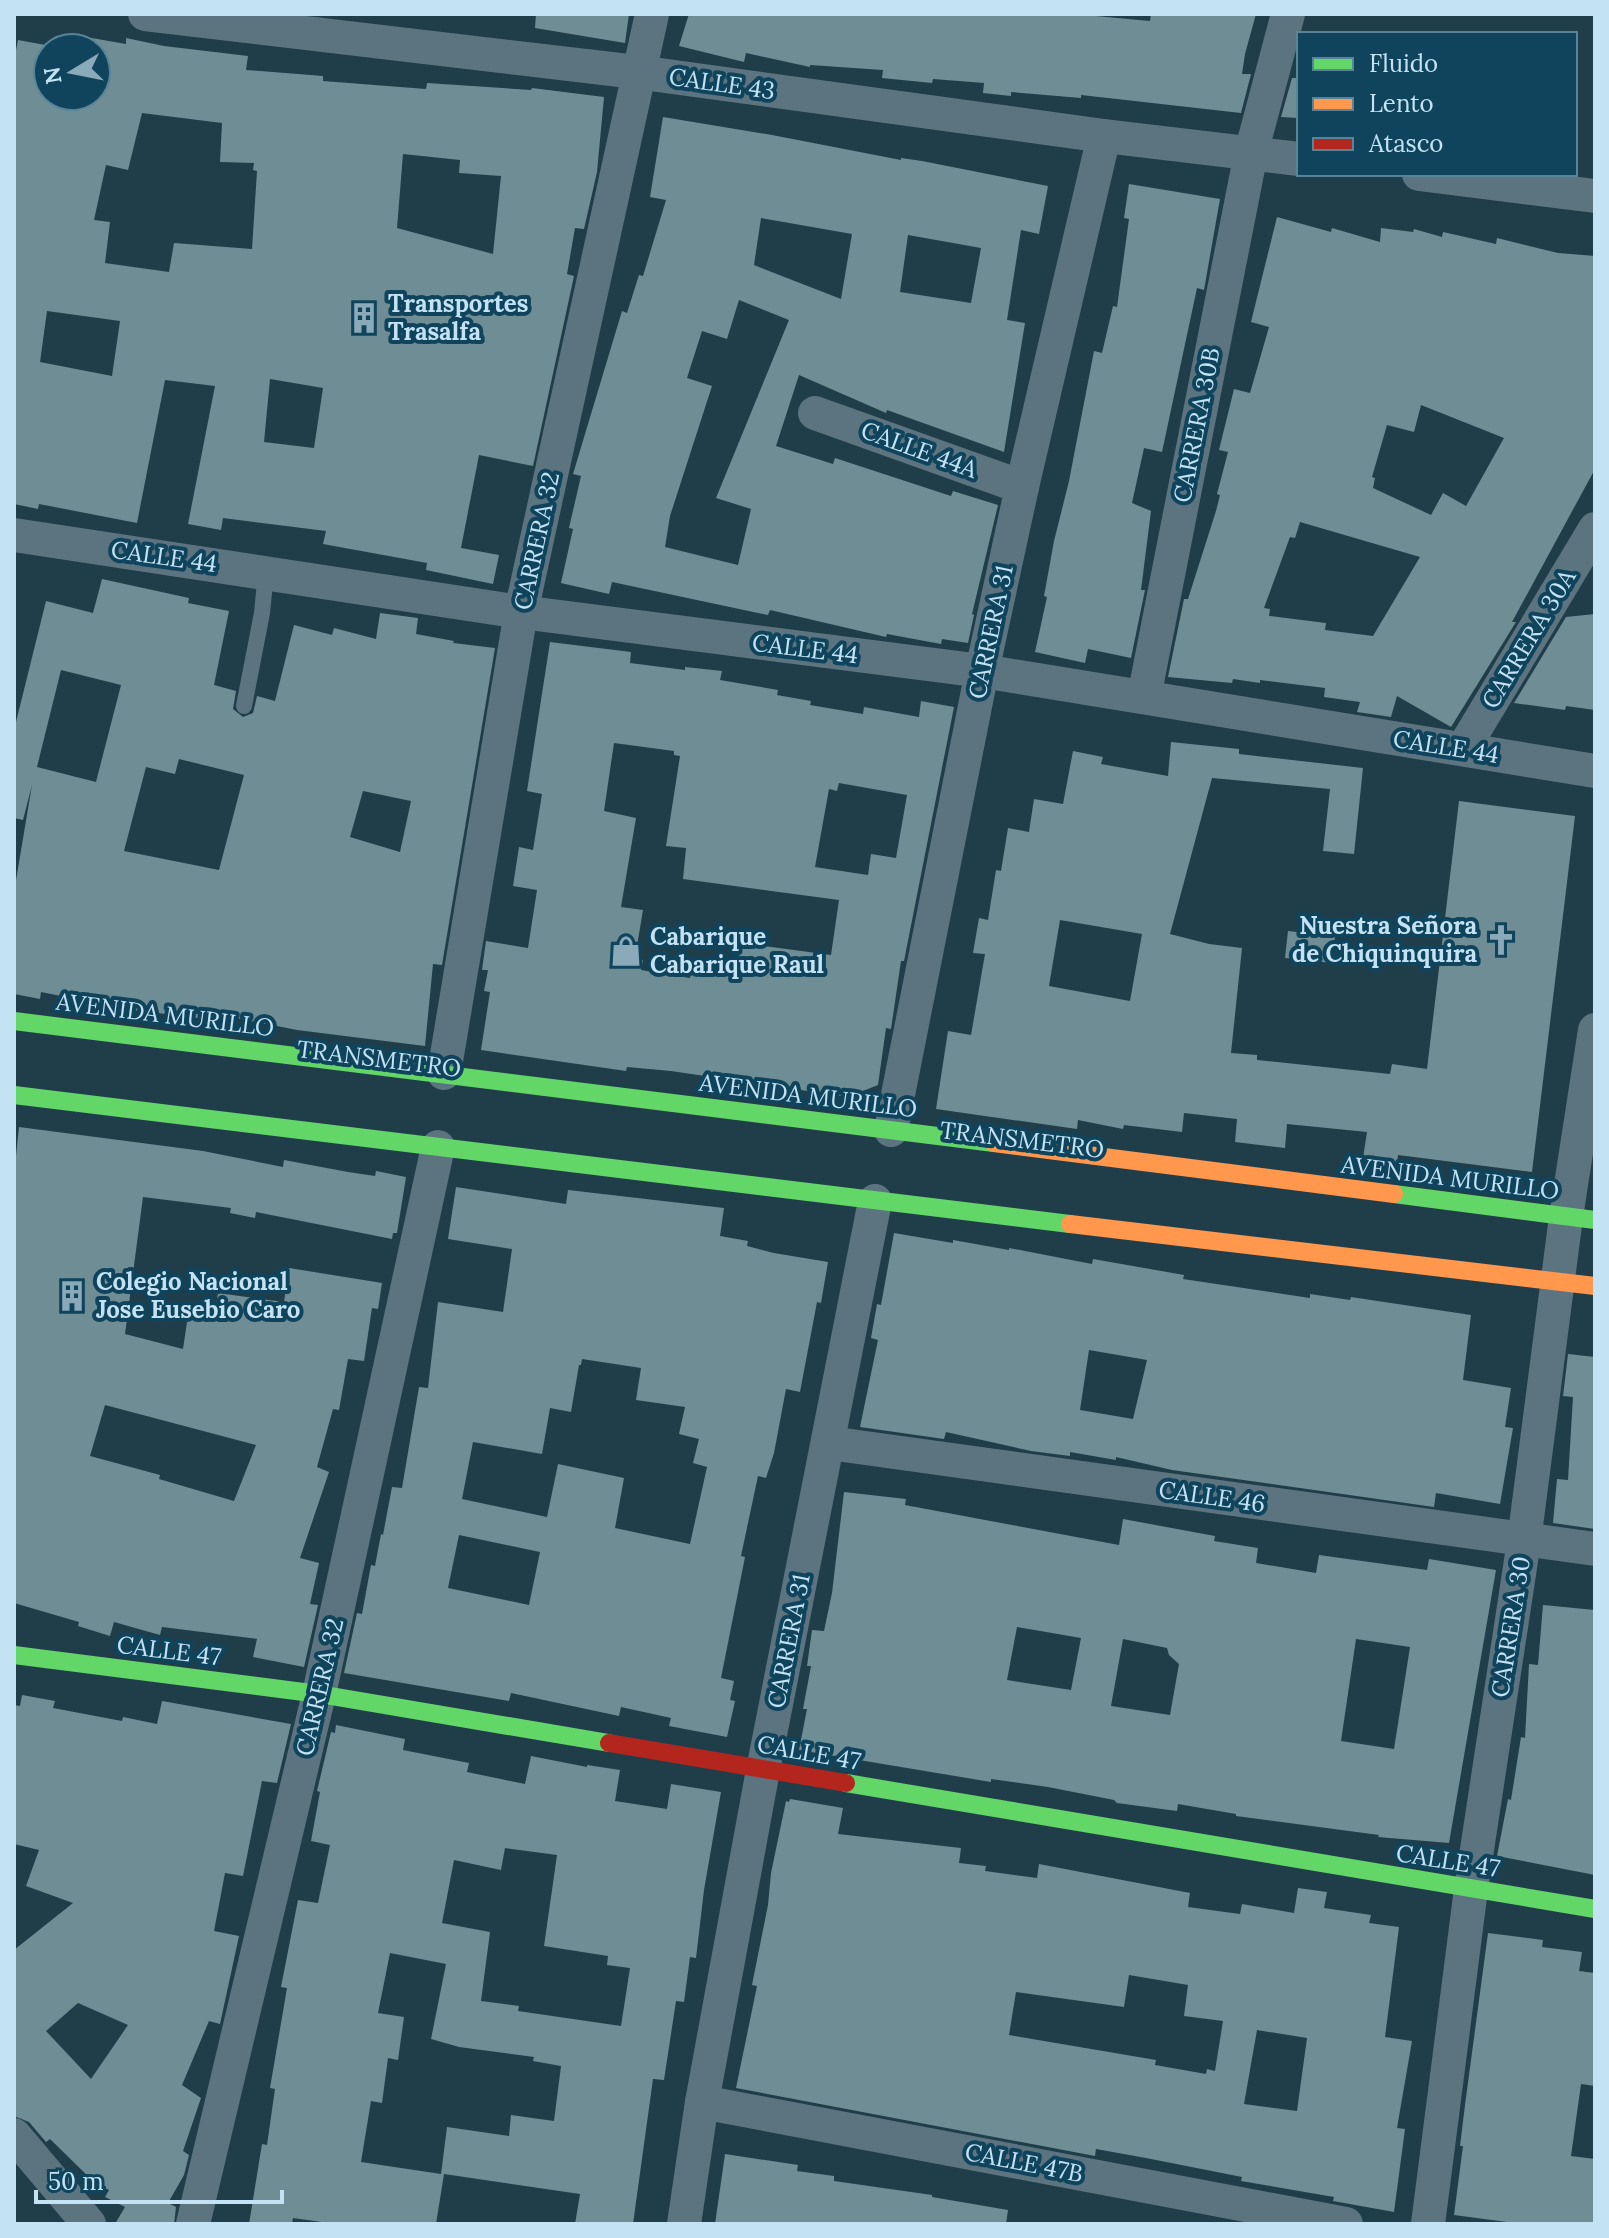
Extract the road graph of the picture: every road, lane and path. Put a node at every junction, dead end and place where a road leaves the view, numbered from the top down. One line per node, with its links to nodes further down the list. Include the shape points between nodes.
1 (145, 14): 4 (street, CALLE 43)
2 (652, 14): 4 (street, CARRERA 32)
3 (1288, 14): 6 (street)
4 (637, 72): 5 (street, CALLE 43); 15 (street, CARRERA 32)
5 (1104, 136): 6 (street, CALLE 43); 11 (street, CARRERA 31)
6 (1251, 153): 7 (street, CALLE 43); 17 (street, CARRERA 30B)
7 (1297, 159)
8 (1435, 176): 9 (street)
9 (1595, 196)
10 (815, 413): 11 (street, CALLE 44A)
11 (1022, 487): 16 (street, CARRERA 31)
12 (1595, 529): 19 (street, CARRERA 30A)
13 (14, 535): 14 (street, CALLE 44)
14 (266, 572): 15 (street, CALLE 44); 18 (lane)
15 (521, 612): 16 (street, CALLE 44); 24 (street, CARRERA 32)
16 (982, 671): 17 (street, CALLE 44); 28 (street, CARRERA 31)
17 (1144, 697): 19 (street, CALLE 44)
18 (244, 706)
19 (1463, 749): 20 (street, CALLE 44)
20 (1595, 771)
21 (14, 1021): 24 (main road, AVENIDA MURILLO)
22 (1595, 1030): 32 (street, CARRERA 30)
23 (29, 1040): 27 (lane, TRANSMETRO)
24 (444, 1073): 28 (main road, AVENIDA MURILLO)
25 (14, 1080): 31 (lane)
26 (14, 1095): 29 (main road, AVENIDA MURILLO)
27 (691, 1122)
28 (891, 1130): 32 (main road, AVENIDA MURILLO)
29 (438, 1147): 30 (main road, AVENIDA MURILLO); 38 (street, CARRERA 32)
30 (875, 1201): 32 (main road, AVENIDA MURILLO); 34 (street, CARRERA 31)
31 (1137, 1215)
32 (1567, 1245): 33 (main road, AVENIDA MURILLO); 35 (street, CARRERA 30)
33 (1595, 1286)
34 (829, 1443): 35 (street, CALLE 46); 39 (street, CARRERA 31)
35 (1524, 1541): 36 (street, CALLE 46); 40 (street, CARRERA 30)
36 (1595, 1549)
37 (14, 1655): 38 (main road, CALLE 47)
38 (319, 1694): 39 (main road, CALLE 47); 45 (street, CARRERA 32)
39 (763, 1770): 40 (main road, CALLE 47); 42 (street, CARRERA 31)
40 (1471, 1889): 41 (main road, CALLE 47); 48 (street, CARRERA 30)
41 (1595, 1909)
42 (702, 2102): 46 (street, CARRERA 31); 47 (street, CALLE 47B)
43 (14, 2135): 44 (street)
44 (89, 2224)
45 (193, 2224)
46 (684, 2224)
47 (1346, 2224)
48 (1428, 2224)

